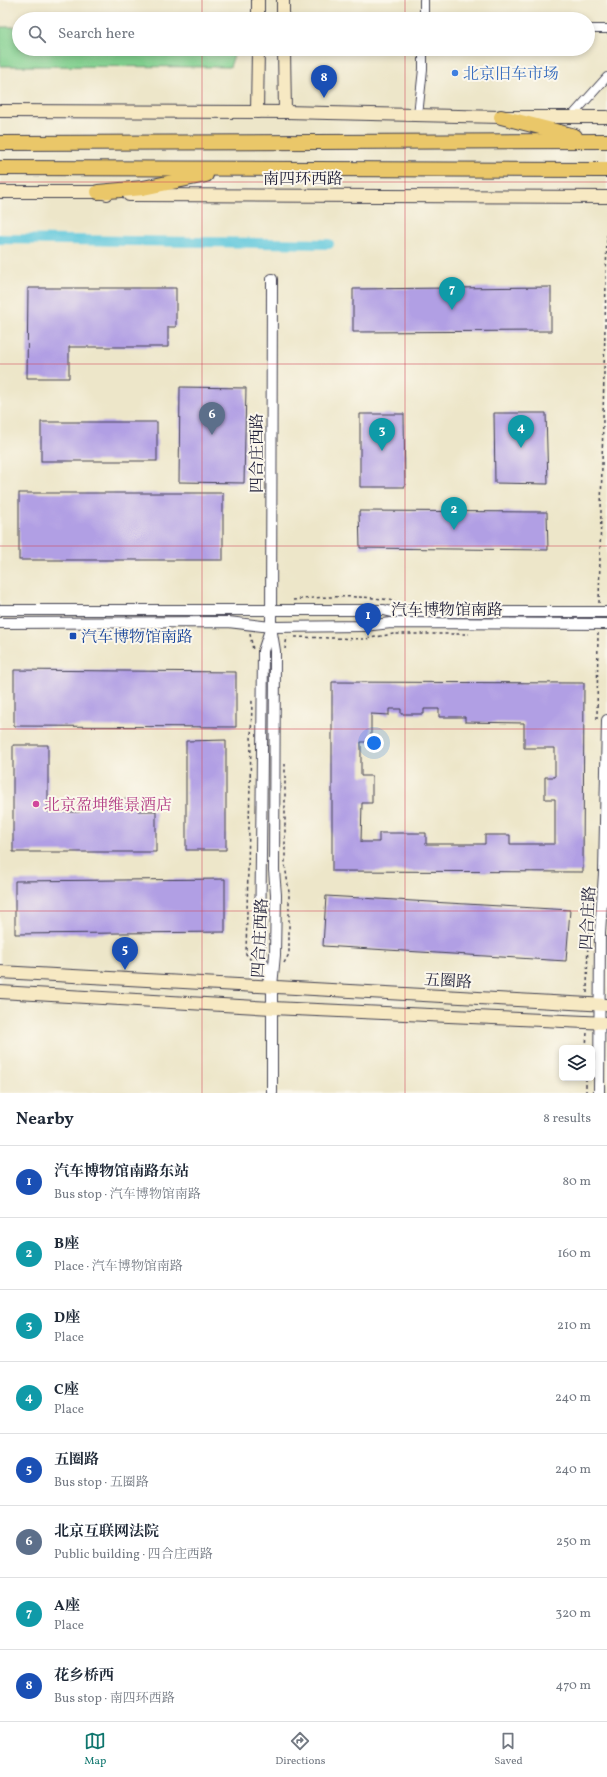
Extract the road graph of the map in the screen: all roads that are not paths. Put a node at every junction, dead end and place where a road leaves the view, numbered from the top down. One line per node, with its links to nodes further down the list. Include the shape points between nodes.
1 (258, 0): 4 (main road)
2 (283, 0): 5 (main road)
3 (424, 0): 6 (street)
4 (258, 12)
5 (283, 12)
6 (424, 12)
7 (595, 29): 8 (street)
8 (607, 29)
9 (258, 56): 14 (main road)
10 (284, 56): 15 (main road)
11 (424, 56): 16 (street)
12 (607, 77): 18 (street)
13 (0, 111): 14 (main road)
14 (257, 112): 15 (main road)
15 (285, 112): 16 (main road)
16 (418, 115): 17 (main road)
17 (500, 117): 18 (main road); 20 (highway)
18 (571, 117): 19 (main road)
19 (607, 117)
20 (601, 141): 21 (highway)
21 (0, 143)
22 (0, 168): 23 (highway, 南四环西路)
23 (236, 169): 24 (highway, 南四环西路); 28 (highway, via 143,188)
24 (544, 170): 25 (highway, 南四环西路); 26 (highway)
25 (607, 170)
26 (607, 179)
27 (0, 192): 28 (main road, 南四环西路)
28 (98, 192): 29 (main road, 南四环西路, via 113,195)
29 (607, 197)
30 (272, 279): 33 (street, 四合庄西路)
31 (602, 608): 33 (street, 汽车博物馆南路)
32 (0, 610): 33 (street, 汽车博物馆南路)
33 (271, 610): 35 (street, 四合庄西路)
34 (0, 623): 35 (street, 汽车博物馆南路, via 228,622)
35 (271, 627): 36 (street, 汽车博物馆南路, via 364,626 391,623); 39 (street, 四合庄西路, via 275,651 276,895); 39 (street, 四合庄西路, via 263,651 260,954)
36 (601, 627)
37 (607, 720): 41 (street, 四合庄路)
38 (0, 972): 39 (main road, 五圈路)
39 (272, 986): 41 (main road, 五圈路); 42 (street)
40 (0, 992): 42 (main road)
41 (603, 1004): 43 (street, 四合庄路)
42 (272, 1008): 43 (main road); 44 (street)
43 (603, 1023): 45 (street, 四合庄路)
44 (272, 1093)
45 (599, 1093)

